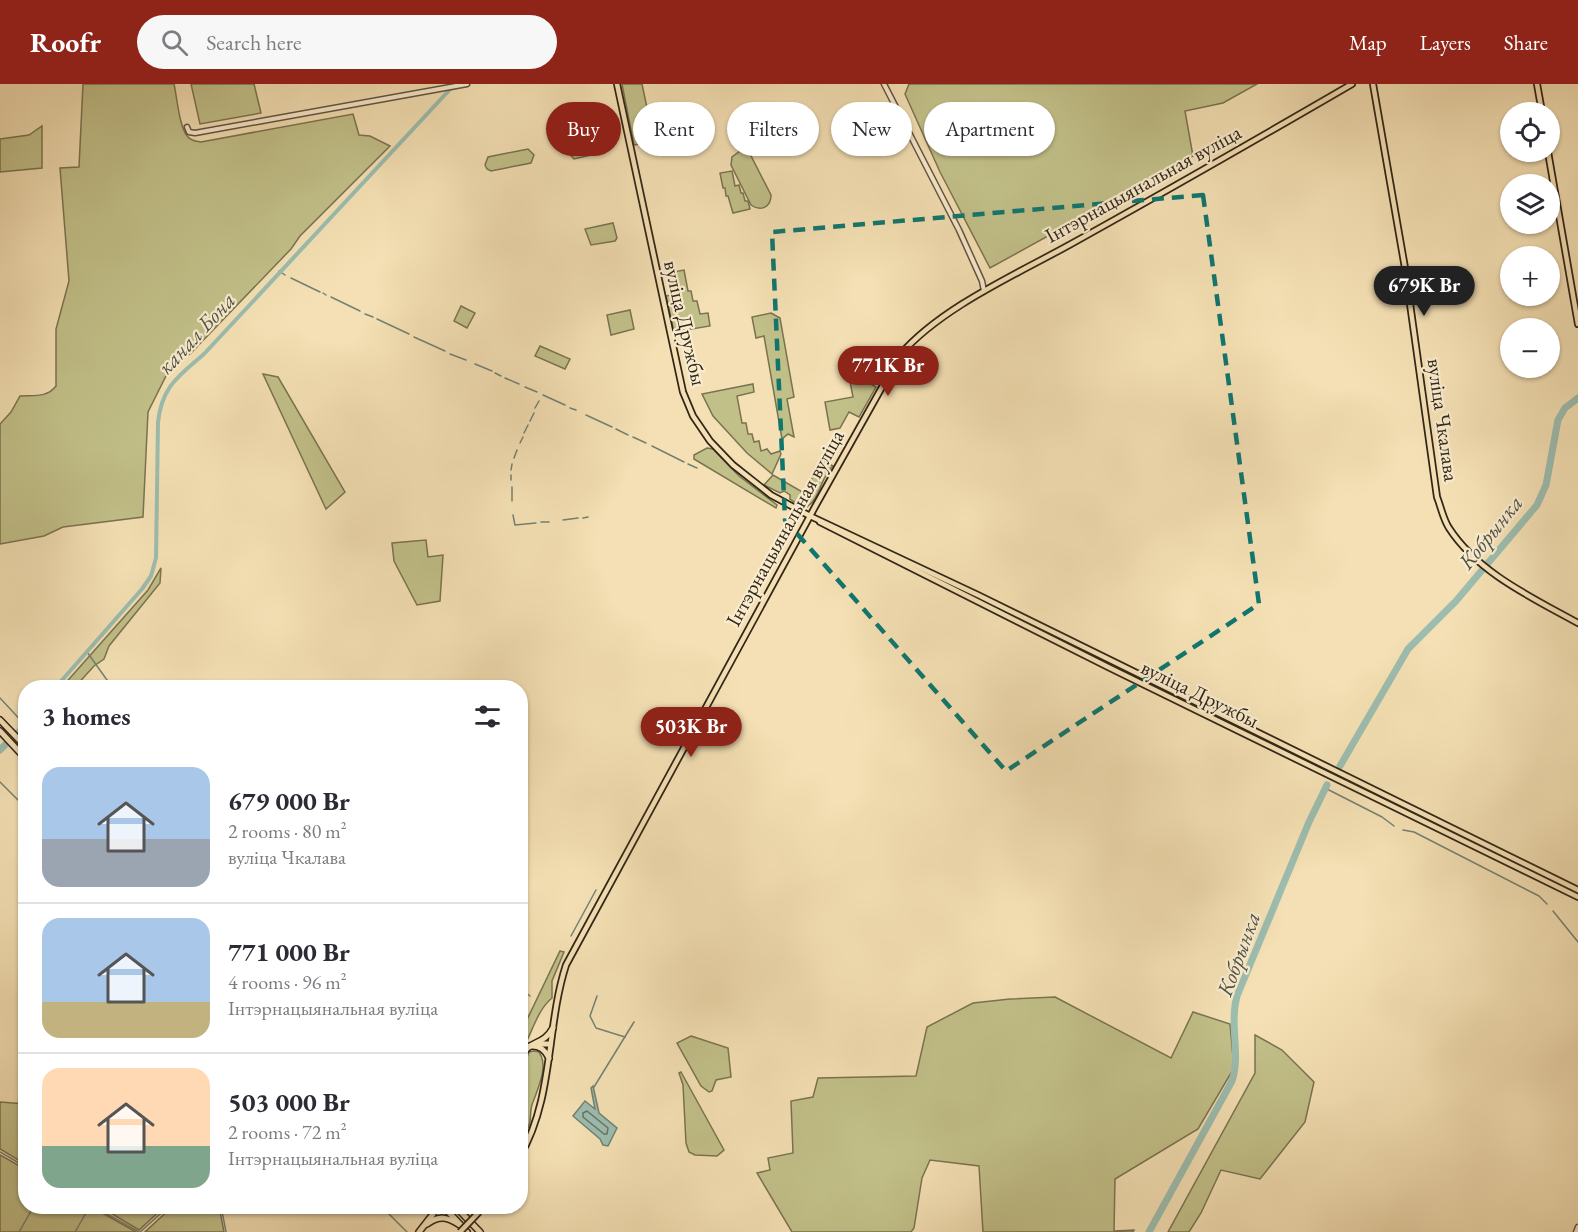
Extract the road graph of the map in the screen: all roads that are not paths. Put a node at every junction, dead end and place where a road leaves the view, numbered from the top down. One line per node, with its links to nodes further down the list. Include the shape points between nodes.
1 (465, 84): 8 (street, via 195,133)
2 (617, 84): 12 (main road, вуліца Дружбы, via 674,359 693,416 710,441 748,478)
3 (885, 84): 10 (street, via 959,230)
4 (1352, 84): 10 (main road, Інтэрнацыянальная вуліца)
5 (1373, 84): 17 (main road, вуліца Чкалава, via 1405,268 1437,497 1448,527 1483,564)
6 (1537, 84): 7 (main road)
7 (1540, 102)
8 (187, 127)
9 (1550, 162): 11 (main road)
10 (984, 292): 12 (main road, Інтэрнацыянальная вуліца, via 938,320 900,355)
11 (1578, 324)
12 (810, 516): 13 (main road, вуліца Дружбы); 14 (main road, вуліца Дружбы); 41 (main road, Інтэрнацыянальная вуліца, via 566,965)
13 (948, 588): 14 (main road, via 979,600); 15 (main road, вуліца Дружбы)
14 (985, 598): 16 (main road, вуліца Дружбы)
15 (981, 604): 16 (main road, via 990,603); 18 (main road, вуліца Дружбы)
16 (1021, 616): 19 (main road, вуліца Дружбы)
17 (1578, 623)
18 (1069, 647): 19 (main road, via 1102,661); 20 (main road, вуліца Дружбы)
19 (1107, 659): 21 (main road, вуліца Дружбы)
20 (1104, 665): 21 (main road, via 1109,663); 22 (main road, вуліца Дружбы)
21 (1142, 676): 23 (main road, вуліца Дружбы)
22 (1142, 683): 23 (main road, via 1175,697); 24 (main road, вуліца Дружбы)
23 (1181, 695): 25 (main road, вуліца Дружбы)
24 (1177, 701): 25 (main road, via 1183,699); 29 (main road, вуліца Дружбы)
25 (1217, 713): 31 (main road, вуліца Дружбы)
26 (0, 720): 28 (highway)
27 (0, 731): 30 (highway)
28 (18, 739)
29 (1264, 744): 31 (main road, via 1299,759); 32 (main road, вуліца Дружбы)
30 (18, 750)
31 (1304, 757): 33 (main road, вуліца Дружбы)
32 (1301, 763): 33 (main road, via 1308,761); 34 (main road, вуліца Дружбы)
33 (1337, 773): 35 (main road, вуліца Дружбы)
34 (1404, 813): 35 (main road, via 1411,811); 36 (main road, вуліца Дружбы)
35 (1440, 824): 37 (main road, вуліца Дружбы)
36 (1522, 870): 37 (main road, via 1553,883); 38 (main road, вуліца Дружбы)
37 (1561, 882): 39 (main road, вуліца Дружбы)
38 (1558, 888): 39 (main road); 40 (main road, вуліца Дружбы)
39 (1578, 892)
40 (1578, 897)
41 (553, 1028): 42 (main road, Інтэрнацыянальная вуліца); 43 (highway, via 548,1037)
42 (550, 1044): 43 (highway); 44 (main road, Інтэрнацыянальная вуліца)
43 (529, 1046): 44 (highway, via 536,1045)
44 (549, 1058): 45 (main road, Інтэрнацыянальная вуліца)
45 (528, 1142)
46 (433, 1214): 50 (highway)
47 (450, 1214): 51 (highway)
48 (463, 1214): 56 (highway)
49 (477, 1214): 54 (main road, bridge)
50 (427, 1224): 51 (highway, via 444,1217); 53 (highway)
51 (460, 1225): 55 (highway)
52 (1578, 1227): 57 (street)
53 (419, 1232)
54 (460, 1232)
55 (467, 1232)
56 (480, 1232)
57 (1576, 1232)

